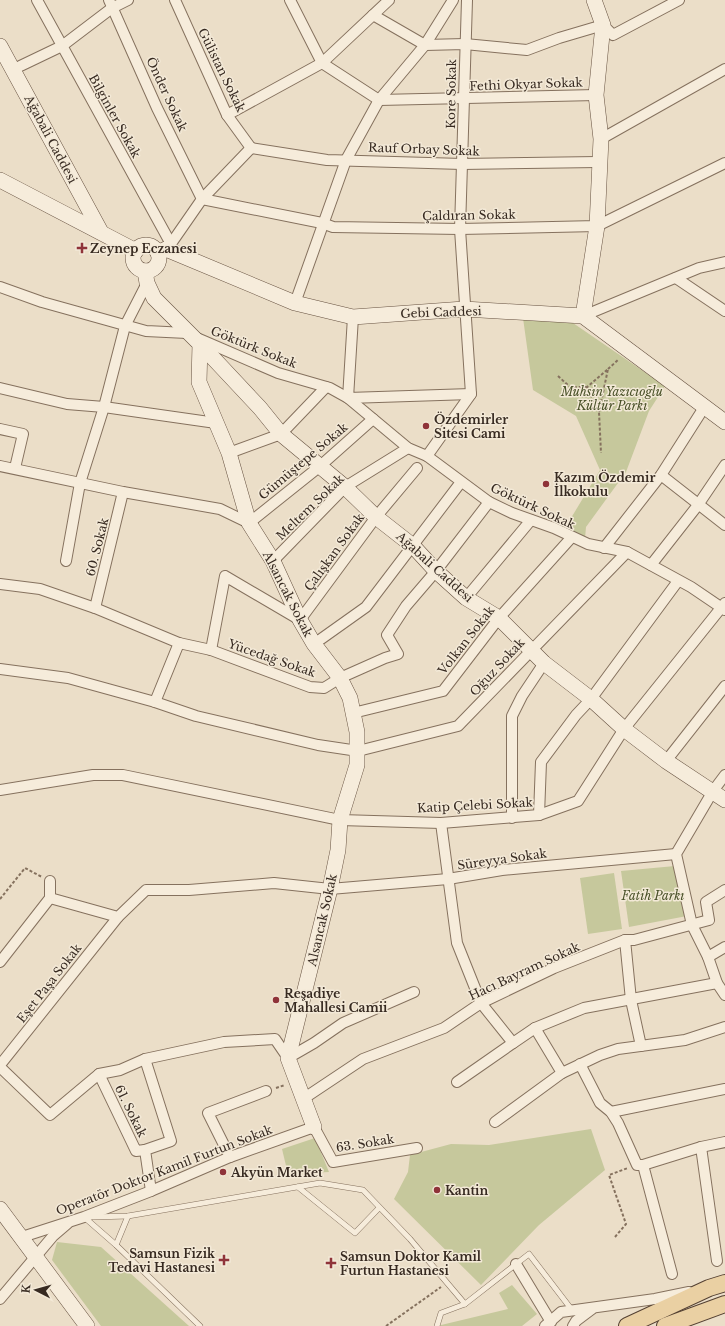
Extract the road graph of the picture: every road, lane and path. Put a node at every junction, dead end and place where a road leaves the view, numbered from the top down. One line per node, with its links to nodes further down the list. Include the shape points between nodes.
1 (37, 0): 16 (street, Bilginler Sokak)
2 (128, 0): 10 (street)
3 (175, 0): 23 (street, Gülistan Sokak)
4 (290, 0): 17 (street)
5 (389, 0): 11 (street)
6 (453, 0): 14 (street)
7 (467, 0): 13 (street, Kore Sokak)
8 (594, 0): 12 (street)
9 (679, 0): 12 (street, via 613,35)
10 (110, 4): 16 (street); 31 (street, Önder Sokak)
11 (373, 15): 14 (street); 17 (street)
12 (603, 25): 13 (street, via 526,50); 20 (street)
13 (465, 44): 14 (street); 21 (street, Kore Sokak)
14 (425, 45): 22 (street)
15 (0, 46): 18 (street, Ağabali Caddesi)
16 (62, 46): 18 (street); 36 (street, Bilginler Sokak)
17 (322, 63): 22 (street); 23 (street)
18 (14, 69): 35 (street, Ağabali Caddesi)
19 (725, 69): 24 (street)
20 (596, 95): 21 (street, Fethi Okyar Sokak); 24 (street)
21 (464, 99): 22 (street, Fethi Okyar Sokak); 28 (street, Kore Sokak)
22 (379, 100): 26 (street)
23 (228, 115): 25 (street, Gülistan Sokak)
24 (601, 139): 27 (street)
25 (250, 148): 26 (street, Rauf Orbay Sokak, via 327,160); 31 (street)
26 (346, 160): 28 (street, Rauf Orbay Sokak); 32 (street)
27 (598, 162): 28 (street, Rauf Orbay Sokak); 33 (street)
28 (462, 164): 34 (street, Kore Sokak)
29 (723, 168): 33 (street, Çaldıran Sokak)
30 (2, 185): 35 (street)
31 (202, 199): 32 (street, Çaldıran Sokak); 36 (street)
32 (322, 223): 34 (street, Çaldıran Sokak, via 333,227); 42 (street)
33 (597, 226): 34 (street, Çaldıran Sokak); 45 (street)
34 (460, 229): 43 (street, Kore Sokak)
35 (101, 232): 37 (street)
36 (165, 249): 37 (street, Gebi Caddesi, via 141,246); 39 (street, via 159,262); 42 (street, Gebi Caddesi)
37 (136, 251): 39 (street, Ağabali Caddesi, via 135,264)
38 (725, 262): 40 (street, via 699,268)
39 (146, 277): 47 (street); 48 (street, Ağabali Caddesi, via 154,298)
40 (676, 278): 44 (street); 45 (street)
41 (0, 287): 47 (street)
42 (295, 303): 46 (street, Gebi Caddesi)
43 (464, 309): 45 (street, Gebi Caddesi); 46 (street, Gebi Caddesi); 53 (street)
44 (725, 311)
45 (583, 316): 55 (street)
46 (353, 317): 54 (street)
47 (125, 326): 48 (street, via 146,331); 56 (street)
48 (189, 333): 50 (street, Göktürk Sokak, via 278,373); 60 (street, Alsancak Sokak, via 199,382); 62 (street, Ağabali Caddesi, via 260,408)
49 (558, 376): 51 (path, via 570,387)
50 (326, 387): 54 (street, Göktürk Sokak); 62 (street)
51 (587, 387): 57 (path); 57 (path, via 608,369)
52 (0, 388): 56 (street, via 67,404)
53 (470, 394): 54 (street); 66 (street)
54 (348, 398): 58 (street, Göktürk Sokak)
55 (705, 406): 59 (street); 72 (street)
56 (104, 407): 60 (street); 74 (street)
57 (599, 412): 65 (path)
58 (373, 419): 63 (street, Göktürk Sokak); 69 (street, Gümüştepe Sokak)
59 (725, 422)
60 (216, 423): 64 (street, Alsancak Sokak)
61 (0, 429): 70 (street, via 23,434)
62 (280, 434): 64 (street); 69 (street, Ağabali Caddesi)
63 (408, 448): 66 (street, Göktürk Sokak); 75 (street, Meltem Sokak)
64 (229, 453): 81 (street, Alsancak Sokak)
65 (600, 453)
66 (427, 456): 73 (street, Göktürk Sokak)
67 (725, 465): 78 (street)
68 (0, 466): 70 (street)
69 (319, 467): 75 (street, Ağabali Caddesi); 81 (street, Gümüştepe Sokak)
70 (15, 468): 74 (street)
71 (417, 468): 79 (street, Çalışkan Sokak)
72 (661, 475): 78 (street); 85 (street)
73 (461, 482): 77 (street, Göktürk Sokak); 84 (street)
74 (80, 483): 76 (street); 88 (street)
75 (345, 487): 79 (street, Ağabali Caddesi); 87 (street, Meltem Sokak)
76 (123, 492): 81 (street, via 220,509); 95 (street, 60. Sokak)
77 (489, 502): 80 (street, Göktürk Sokak); 90 (street, Yücedağ Sokak)
78 (698, 505): 82 (street); 89 (street)
79 (376, 517): 84 (street, Ağabali Caddesi); 97 (street, Çalışkan Sokak)
80 (531, 520): 83 (street, Göktürk Sokak, via 554,528); 93 (street)
81 (249, 523): 87 (street, Alsancak Sokak)
82 (725, 525)
83 (571, 538): 85 (street, Göktürk Sokak); 96 (street, Volkan Sokak)
84 (413, 546): 90 (street, Ağabali Caddesi); 99 (street, via 366,607)
85 (604, 548): 86 (street, Göktürk Sokak)
86 (627, 552): 89 (street, Göktürk Sokak); 100 (street, Oğuz Sokak)
87 (273, 561): 97 (street, Alsancak Sokak)
88 (66, 562)
89 (651, 565): 91 (street, Göktürk Sokak)
90 (436, 571): 93 (street, Ağabali Caddesi); 104 (street, Yücedağ Sokak, via 406,606 387,635 398,654)
91 (678, 581): 94 (street, Göktürk Sokak); 106 (street)
92 (0, 584): 95 (street, Yücedağ Sokak, via 40,589)
93 (466, 598): 96 (street, Ağabali Caddesi)
94 (724, 606): 109 (street, Katip Çelebi Sokak)
95 (95, 608): 98 (street, Yücedağ Sokak)
96 (499, 618): 100 (street, Ağabali Caddesi); 108 (street, Volkan Sokak, via 442,691)
97 (300, 620): 99 (street, Alsancak Sokak); 101 (street, via 225,576)
98 (179, 642): 101 (street, Yücedağ Sokak); 107 (street)
99 (314, 644): 104 (street, Alsancak Sokak)
100 (531, 649): 102 (street, Ağabali Caddesi); 110 (street, Oğuz Sokak, via 458,726)
101 (211, 650): 104 (street, Yücedağ Sokak, via 310,687 324,688)
102 (544, 663): 106 (street, Ağabali Caddesi); 116 (street, via 512,716)
103 (0, 669): 107 (street, via 68,678)
104 (340, 678): 108 (street, Alsancak Sokak, via 350,698)
105 (725, 686): 111 (street)
106 (591, 699): 109 (street, Ağabali Caddesi); 115 (street, via 541,762)
107 (155, 702): 110 (street, via 196,716 318,745)
108 (353, 713): 110 (street, Alsancak Sokak)
109 (624, 729): 111 (street, Ağabali Caddesi); 115 (street, Katip Çelebi Sokak, via 578,801)
110 (358, 751): 117 (street, Alsancak Sokak, via 357,765)
111 (666, 761): 114 (street, Ağabali Caddesi)
112 (725, 775): 114 (street)
113 (0, 790): 117 (street, Katip Çelebi Sokak, via 93,775 124,775)
114 (719, 796): 119 (street)
115 (539, 815): 116 (street, Katip Çelebi Sokak)
116 (512, 818): 118 (street, Katip Çelebi Sokak)
117 (340, 820): 118 (street, Katip Çelebi Sokak); 122 (street, Alsancak Sokak, via 338,850)
118 (441, 823): 120 (street)
119 (676, 854): 120 (street, Süreyya Sokak, via 502,870); 127 (street)
120 (448, 879): 122 (street, Süreyya Sokak); 136 (street, via 457,943)
121 (50, 881): 124 (street); 125 (path, via 25,868)
122 (330, 889): 126 (street, Süreyya Sokak, via 274,883 189,890 146,890); 141 (street, Alsancak Sokak)
123 (725, 890): 127 (street, Hacı Bayram Sokak, via 706,902 709,920)
124 (50, 898): 126 (street); 131 (street)
125 (0, 899)
126 (118, 917): 144 (street, Eşet Paşa Sokak)
127 (692, 925): 128 (street, Hacı Bayram Sokak); 130 (street)
128 (625, 940): 135 (street); 136 (street, Hacı Bayram Sokak, via 554,968)
129 (725, 947): 130 (street)
130 (708, 957): 132 (street)
131 (0, 962)
132 (717, 983): 134 (street); 135 (street)
133 (414, 992): 141 (street, via 343,1023 314,1044)
134 (725, 995)
135 (631, 1000): 138 (street, via 584,1008); 140 (street)
136 (481, 1003): 139 (street); 151 (street, Hacı Bayram Sokak, via 444,1028 363,1059)
137 (725, 1027): 140 (street, via 685,1040)
138 (535, 1028): 139 (street); 145 (street)
139 (513, 1043): 148 (street)
140 (642, 1046): 143 (street, via 618,1049)
141 (288, 1058): 142 (street, via 275,1039 224,1042); 147 (street)
142 (145, 1059): 146 (street, via 120,1070); 158 (street, via 171,1141)
143 (580, 1064): 145 (street); 152 (street, via 600,1103)
144 (0, 1066): 146 (street, Eşet Paşa Sokak, via 50,1115)
145 (562, 1073): 153 (street)
146 (98, 1074): 158 (street, 61. Sokak, via 136,1151)
147 (296, 1082): 150 (path); 151 (street)
148 (457, 1082)
149 (725, 1089): 152 (street)
150 (266, 1091): 159 (street, via 208,1113)
151 (303, 1099): 154 (street)
152 (611, 1112): 160 (street)
153 (494, 1122)
154 (314, 1127): 157 (street, 63. Sokak, via 333,1162); 159 (street, Operatör Doktor Kamil Furtun Sokak)
155 (725, 1142): 156 (street)
156 (701, 1147): 160 (street); 172 (street)
157 (417, 1148)
158 (145, 1150): 162 (street)
159 (230, 1157): 162 (street, Operatör Doktor Kamil Furtun Sokak)
160 (640, 1165): 169 (path, via 609,1175 626,1224); 174 (street)
161 (298, 1187): 163 (lane, via 320,1183 363,1190); 163 (lane, via 355,1233); 165 (lane)
162 (151, 1191): 166 (street, Operatör Doktor Kamil Furtun Sokak)
163 (379, 1208): 175 (lane, via 410,1239)
164 (0, 1209): 168 (street)
165 (128, 1216): 166 (lane); 170 (lane)
166 (84, 1217): 167 (street, Operatör Doktor Kamil Furtun Sokak); 170 (lane)
167 (72, 1220): 168 (street, Operatör Doktor Kamil Furtun Sokak); 171 (street, via 53,1236)
168 (22, 1237): 171 (street)
169 (615, 1237)
170 (116, 1245): 186 (lane)
171 (35, 1258): 178 (street); 185 (street)
172 (717, 1261)
173 (516, 1264): 179 (lane); 182 (lane, via 529,1254); 184 (street)
174 (672, 1274)
175 (447, 1283): 179 (lane); 187 (path)
176 (725, 1283): 177 (main road)
177 (709, 1288): 181 (street); 190 (main road)
178 (0, 1299)
179 (465, 1304): 188 (lane, via 441,1314)
180 (725, 1304): 191 (main road)
181 (594, 1308): 182 (street); 189 (street, via 583,1314)
182 (572, 1310): 183 (street)
183 (562, 1312): 184 (street); 189 (street)
184 (548, 1324)
185 (86, 1326)
186 (200, 1326)
187 (386, 1326)
188 (437, 1326)
189 (572, 1326)
190 (627, 1326)
191 (664, 1326)

